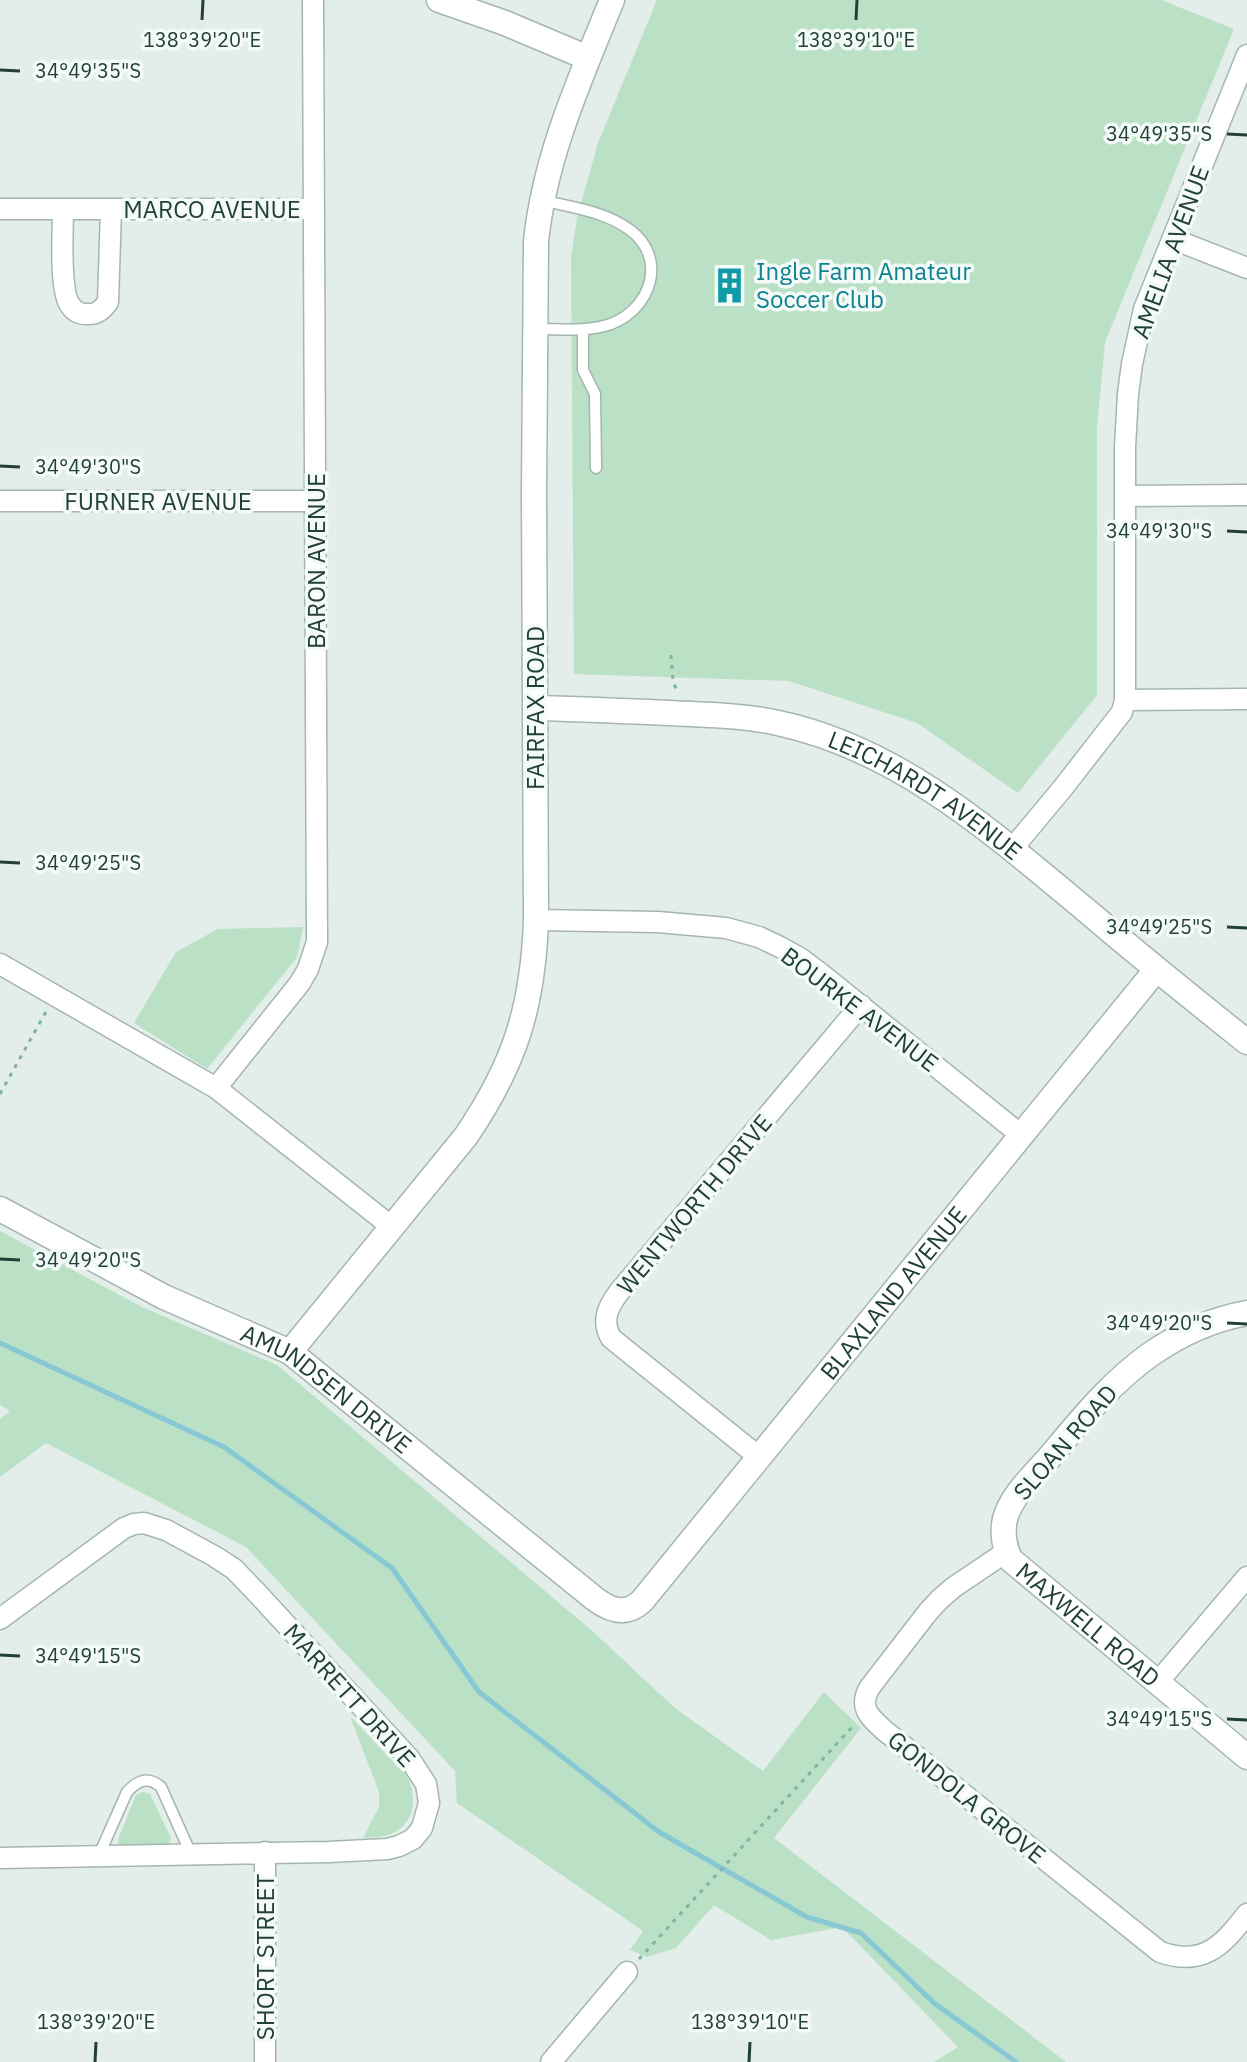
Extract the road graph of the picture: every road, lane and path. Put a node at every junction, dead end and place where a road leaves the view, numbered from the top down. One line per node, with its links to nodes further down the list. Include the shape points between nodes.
1 (313, 0): 10 (street, BARON AVENUE)
2 (439, 0): 5 (street)
3 (612, 0): 5 (street, FAIRFAX ROAD)
4 (1247, 55): 11 (street, AMELIA AVENUE)
5 (588, 58): 6 (street, FAIRFAX ROAD)
6 (541, 200): 13 (street, FAIRFAX ROAD); 14 (lane, via 603,215 628,228 640,237 652,260 649,285 633,310 608,325)
7 (0, 209): 8 (street, MARCO AVENUE)
8 (63, 209): 9 (street, MARCO AVENUE); 9 (street, MARCO AVENUE, via 64,289 70,305 85,314 99,312 108,302)
9 (111, 209): 10 (street, MARCO AVENUE)
10 (313, 209): 19 (street, BARON AVENUE)
11 (1173, 239): 12 (street); 17 (street, AMELIA AVENUE, via 1144,309 1132,364)
12 (1247, 268)
13 (535, 329): 14 (lane); 23 (street, FAIRFAX ROAD)
14 (583, 330): 15 (lane, via 583,370 595,394)
15 (596, 468)
16 (1247, 495): 17 (street)
17 (1126, 496): 22 (street, AMELIA AVENUE)
18 (0, 501): 19 (street, FURNER AVENUE)
19 (316, 501): 32 (street, BARON AVENUE, via 317,942 300,983)
20 (671, 655): 24 (path, via 673,681)
21 (1247, 699): 22 (street)
22 (1125, 700): 25 (street, AMELIA AVENUE, via 1117,720)
23 (536, 708): 24 (street, LEICHARDT AVENUE); 26 (street, FAIRFAX ROAD)
24 (685, 714): 25 (street, LEICHARDT AVENUE, via 778,723 846,745 921,781)
25 (1012, 849): 28 (street, LEICHARDT AVENUE)
26 (536, 920): 30 (street, BOURKE AVENUE, via 726,928 759,937 800,958); 36 (street, FAIRFAX ROAD, via 526,1011 504,1073 466,1136)
27 (0, 964): 29 (street)
28 (1156, 970): 31 (street, LEICHARDT AVENUE); 34 (street, BLAXLAND AVENUE)
29 (55, 995): 32 (street); 33 (path)
30 (861, 1005): 34 (street, BOURKE AVENUE); 39 (street, WENTWORTH DRIVE, via 606,1314 611,1338)
31 (1247, 1042)
32 (216, 1088): 36 (street)
33 (0, 1094)
34 (1021, 1135): 39 (street, BLAXLAND AVENUE)
35 (0, 1209): 38 (street, AMUNDSEN DRIVE, via 164,1297)
36 (392, 1227): 38 (street, FAIRFAX ROAD)
37 (1247, 1313): 40 (street, SLOAN ROAD, via 1213,1322 1163,1347 1098,1399 1009,1509)
38 (290, 1352): 42 (street, AMUNDSEN DRIVE, via 595,1599)
39 (759, 1457): 42 (street, BLAXLAND AVENUE, via 642,1601)
40 (1006, 1552): 44 (street, MAXWELL ROAD); 45 (street, GONDOLA GROVE, via 928,1612 870,1687 864,1697)
41 (1247, 1577): 44 (street)
42 (625, 1611)
43 (0, 1619): 47 (street, MARRETT DRIVE, via 134,1524 153,1524 234,1569 409,1758 429,1793 422,1828 399,1846)
44 (1158, 1682): 46 (street, MAXWELL ROAD)
45 (866, 1711): 51 (street, GONDOLA GROVE, via 1160,1952 1181,1957 1205,1954 1230,1936); 52 (path)
46 (1247, 1757)
47 (265, 1852): 48 (street, MARRETT DRIVE); 53 (street, SHORT STREET)
48 (191, 1854): 49 (street, MARRETT DRIVE); 49 (lane, via 161,1787 141,1780 127,1792)
49 (99, 1855): 50 (street, MARRETT DRIVE)
50 (0, 1858)
51 (1247, 1914)
52 (627, 1972): 54 (street)
53 (265, 2062)
54 (551, 2062)

